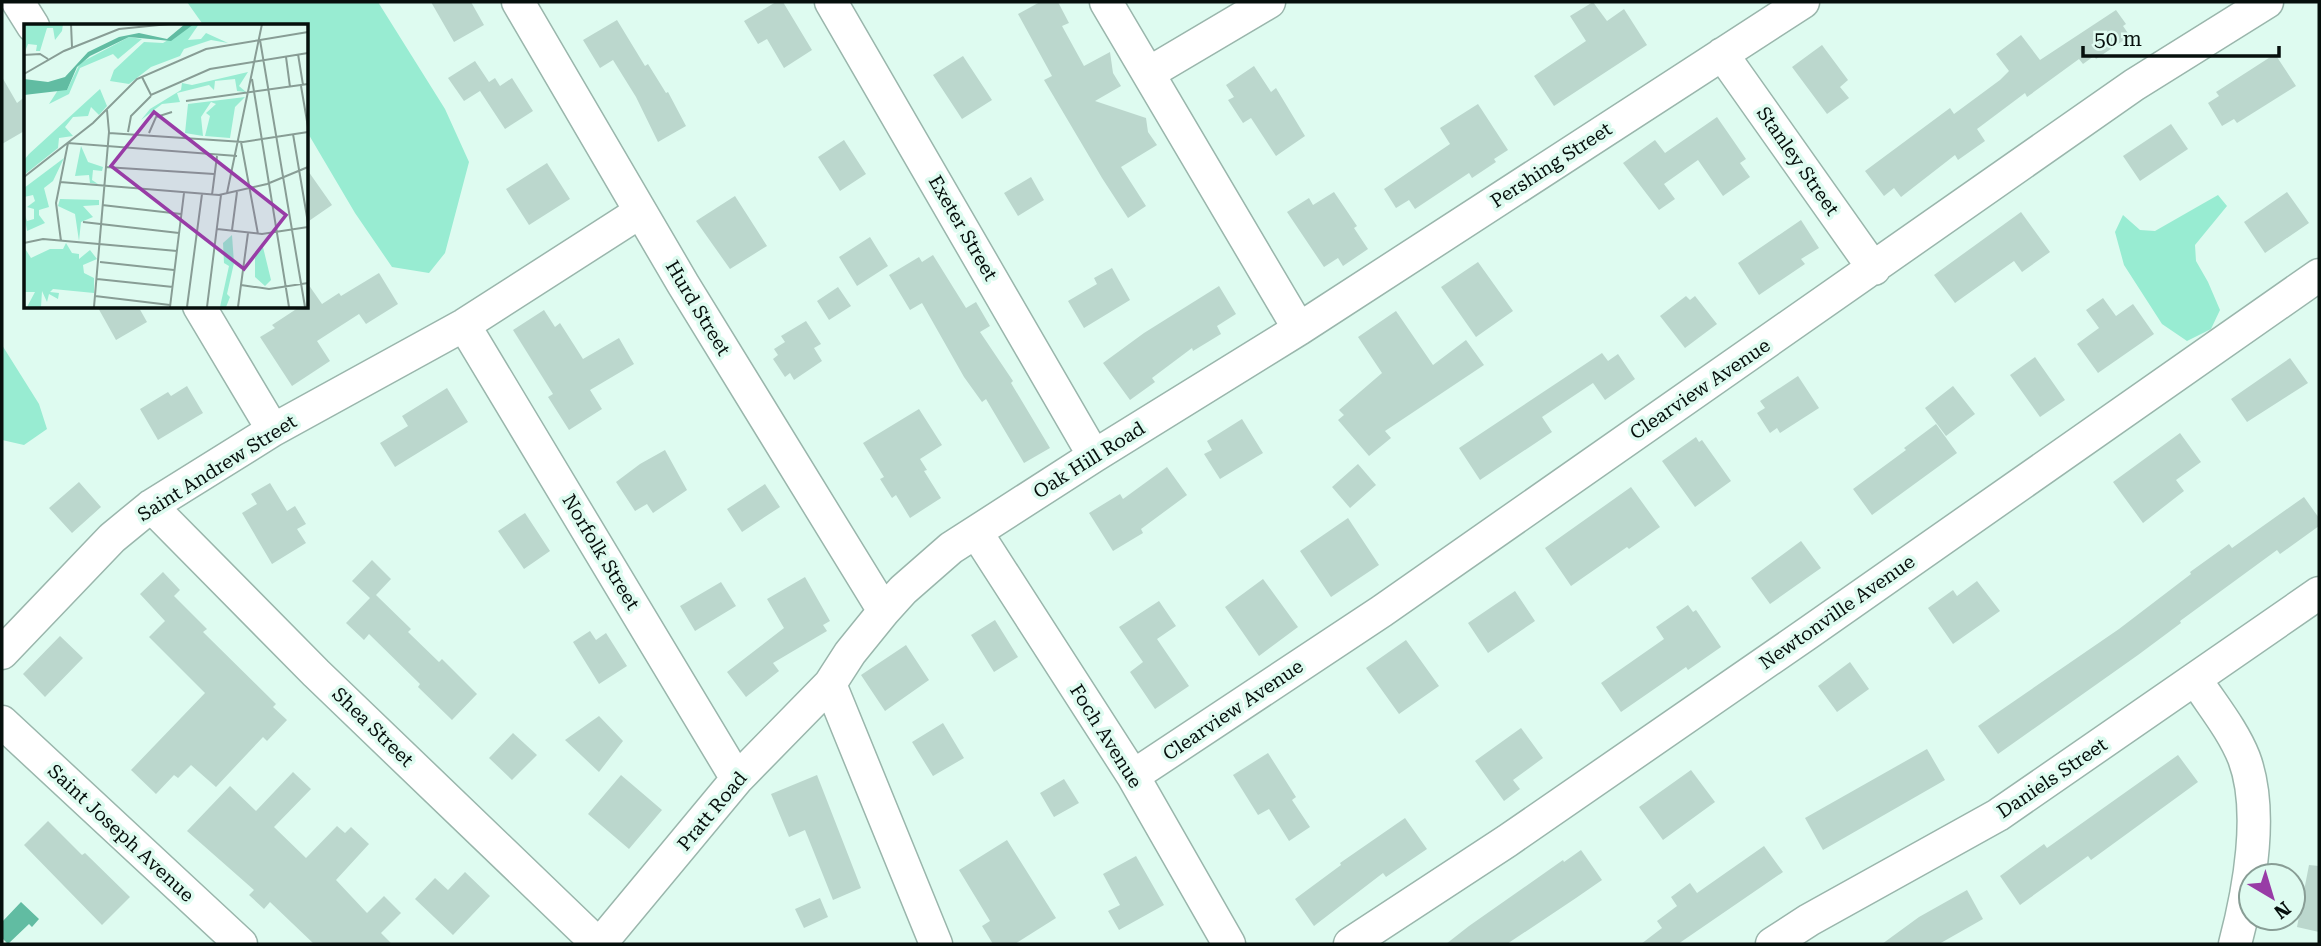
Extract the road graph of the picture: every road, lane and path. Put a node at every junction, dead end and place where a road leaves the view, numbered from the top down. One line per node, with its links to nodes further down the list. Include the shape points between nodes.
1 (18, 2): 8 (street)
2 (518, 2): 11 (street, Hurd Street)
3 (831, 2): 18 (street, Exeter Street)
4 (1106, 2): 10 (street)
5 (1269, 2): 10 (street)
6 (1802, 2): 9 (street, Pershing Street)
7 (2267, 2): 12 (street, Clearview Avenue, via 2134,85)
8 (32, 24)
9 (1721, 54): 12 (street, Stanley Street); 16 (street, Pershing Street)
10 (1149, 73): 16 (street)
11 (640, 212): 15 (street, Saint Andrew Street); 22 (street, Hurd Street)
12 (1874, 269): 27 (street, Clearview Avenue, via 1382,611)
13 (2319, 275): 33 (street, Newtonville Avenue, via 1507,841)
14 (201, 308): 17 (street)
15 (464, 325): 17 (street, Saint Andrew Street); 28 (street, Norfolk Street)
16 (1299, 329): 18 (street, Oak Hill Road)
17 (272, 430): 19 (street, Saint Andrew Street)
18 (1094, 456): 20 (street, Oak Hill Road)
19 (150, 506): 23 (street, Saint Andrew Street, via 112,538); 30 (street, Shea Street)
20 (976, 532): 22 (street, Oak Hill Road, via 936,561); 27 (street, Foch Avenue)
21 (2319, 593): 24 (street, Daniels Street)
22 (884, 611): 25 (street, Oak Hill Road)
23 (2, 653)
24 (2196, 680): 34 (street, Daniels Street, via 1998,815); 35 (street, via 2244,758 2253,797 2253,836)
25 (830, 684): 28 (street, Pratt Road); 31 (street)
26 (2, 722): 29 (street, Saint Joseph Avenue)
27 (1133, 776): 32 (street, Foch Avenue)
28 (737, 779): 30 (street, Pratt Road)
29 (241, 944)
30 (599, 944)
31 (936, 944)
32 (1229, 944)
33 (1350, 944)
34 (1773, 944)
35 (2235, 944)

